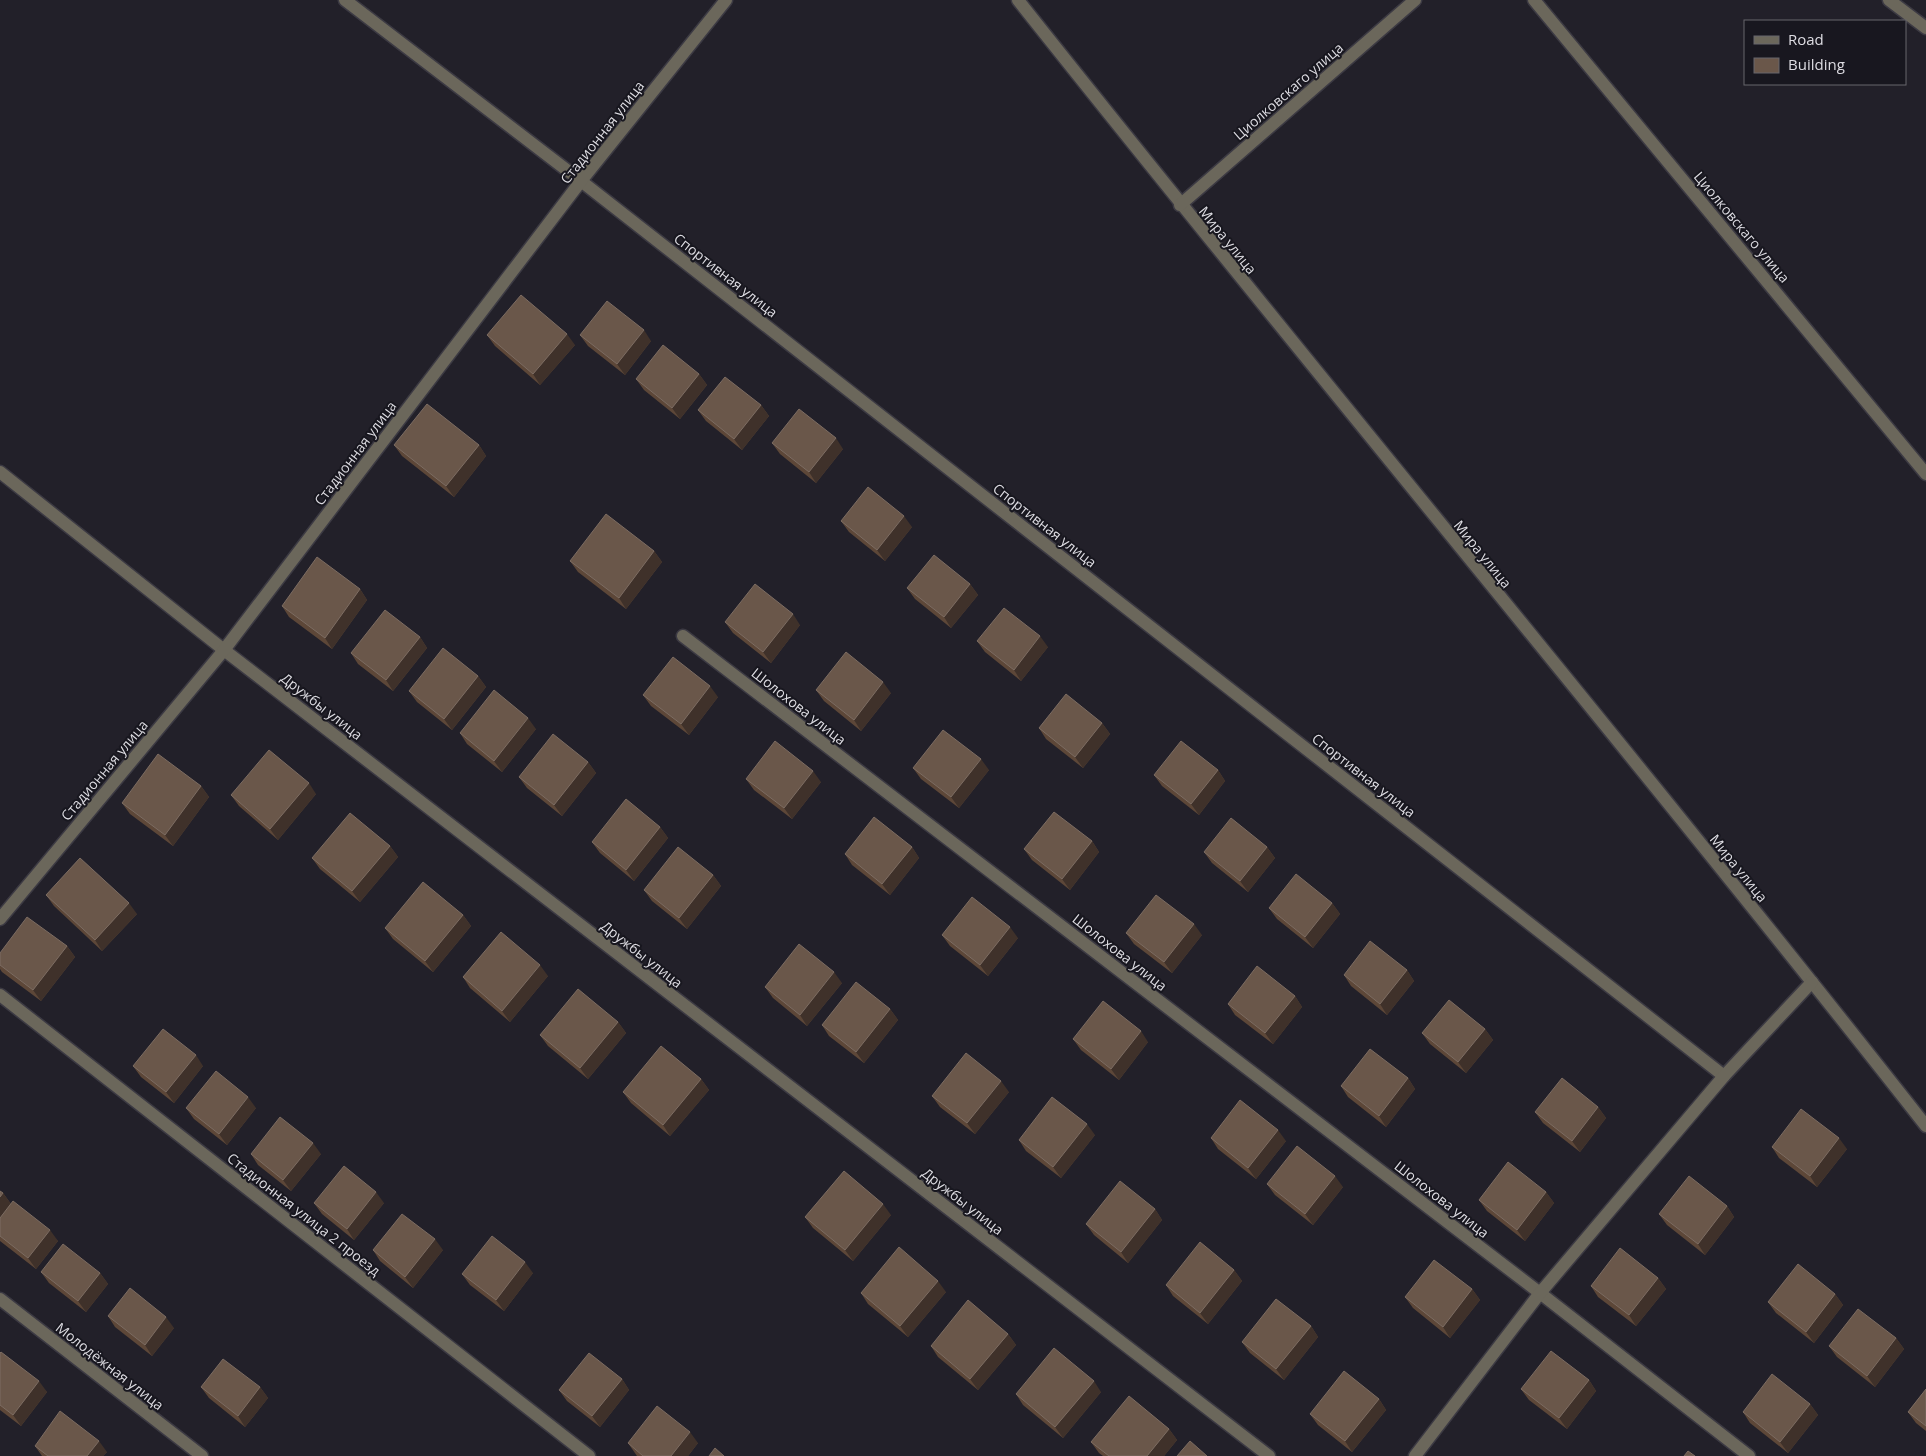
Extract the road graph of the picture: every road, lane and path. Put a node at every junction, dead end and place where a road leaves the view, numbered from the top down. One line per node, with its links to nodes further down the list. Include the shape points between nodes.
1 (346, 0): 8 (street, Спортивная улица)
2 (726, 0): 8 (street, Стадионная улица)
3 (1018, 0): 9 (street, Мира улица)
4 (1416, 0): 9 (street, Циолковскаго улица)
5 (1534, 0): 11 (street, Циолковскаго улица)
6 (1889, 0): 7 (street)
7 (1926, 28)
8 (581, 181): 13 (street, Стадионная улица); 17 (street, Спортивная улица)
9 (1180, 205): 15 (street, Мира улица)
10 (0, 472): 13 (street, Дружбы улица)
11 (1926, 474)
12 (683, 636): 19 (street, Шолохова улица)
13 (224, 650): 14 (street, Стадионная улица); 23 (street, Дружбы улица)
14 (0, 919)
15 (1812, 982): 17 (street); 18 (street, Мира улица)
16 (0, 995): 22 (street, Стадионная улица 2 проезд)
17 (1724, 1076): 19 (street)
18 (1926, 1126)
19 (1540, 1293): 24 (street); 25 (street, Шолохова улица)
20 (0, 1299): 21 (street, Молодёжная улица)
21 (202, 1456)
22 (589, 1456)
23 (1269, 1456)
24 (1415, 1456)
25 (1749, 1456)

